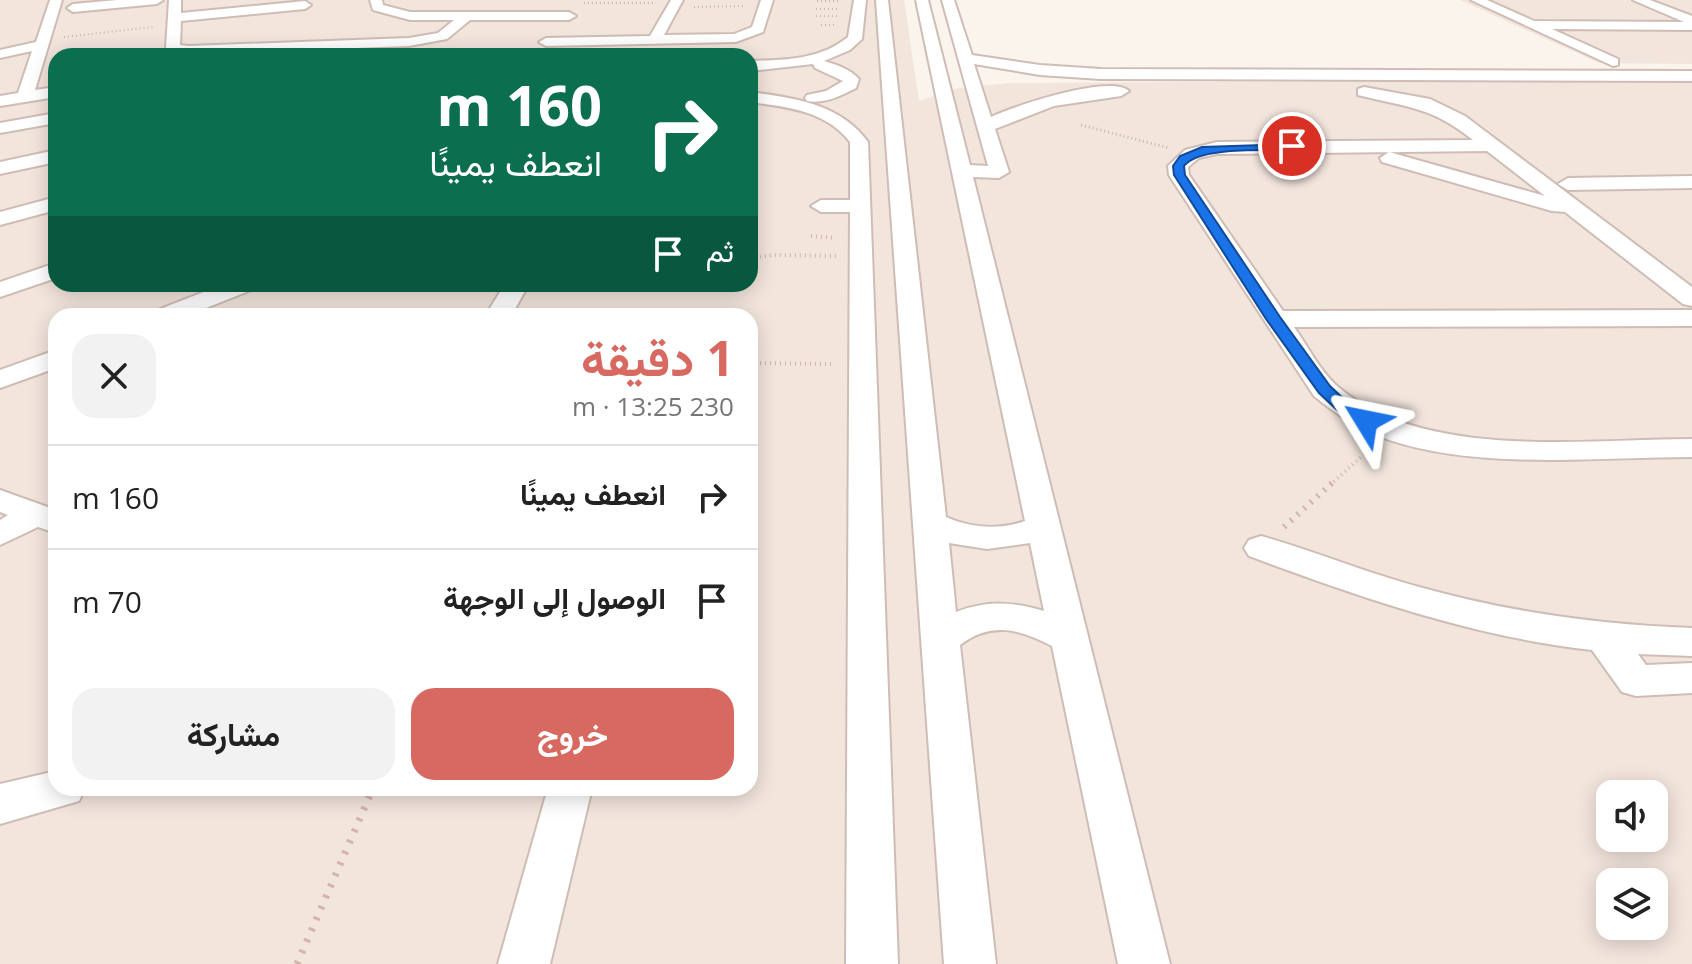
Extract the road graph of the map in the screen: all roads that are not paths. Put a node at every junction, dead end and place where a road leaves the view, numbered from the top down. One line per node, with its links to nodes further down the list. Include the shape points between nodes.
1 (56, 0): 35 (street)
2 (157, 0): 14 (street)
3 (175, 0): 20 (street)
4 (376, 0): 18 (street, via 377,7 397,14)
5 (860, 0): 39 (street, via 855,39 844,48)
6 (882, 0): 34 (street)
7 (922, 0): 63 (street)
8 (948, 0): 37 (street)
9 (1477, 0): 22 (street)
10 (1639, 0): 16 (street)
11 (580, 3): 19 (street)
12 (675, 3): 28 (street)
13 (766, 3): 28 (street, via 758,29 747,36)
14 (75, 4): 27 (street)
15 (305, 5): 24 (street)
16 (1663, 9): 17 (street); 21 (street)
17 (1692, 9)
18 (467, 16): 19 (street); 24 (street, via 448,33 422,41)
19 (569, 16): 29 (street)
20 (174, 22): 24 (street); 31 (street)
21 (1692, 23): 23 (street)
22 (1530, 25): 23 (street); 25 (street)
23 (1597, 26): 26 (street)
24 (283, 27): 32 (street)
25 (1551, 32): 26 (street); 38 (street)
26 (1612, 32): 30 (street)
27 (64, 37)
28 (654, 40): 29 (street)
29 (546, 42): 33 (street)
30 (1635, 42)
31 (173, 48)
32 (184, 48)
33 (541, 48)
34 (874, 48): 40 (street); 71 (street)
35 (39, 52): 36 (street); 48 (street)
36 (0, 57)
37 (965, 58): 42 (street, via 1101,74); 57 (street)
38 (1613, 62)
39 (758, 65)
40 (820, 65): 41 (street); 49 (street, via 845,73 850,85)
41 (758, 72)
42 (1692, 76)
43 (1341, 89): 44 (street); 57 (street, via 1086,94 1024,108); 59 (street, via 1424,103)
44 (1692, 90)
45 (758, 91): 49 (street)
46 (48, 95): 48 (street)
47 (48, 95): 52 (street)
48 (25, 97): 52 (street)
49 (813, 98): 53 (street)
50 (758, 99): 70 (street, via 819,112 852,131 859,142)
51 (1467, 103): 65 (street, via 1473,118)
52 (0, 104)
53 (846, 106)
54 (48, 116): 56 (street)
55 (48, 117): 58 (street)
56 (0, 122)
57 (986, 127): 63 (street, via 999,172)
58 (0, 128)
59 (1492, 145): 60 (street); 68 (street)
60 (1319, 146): 68 (street, via 1432,168); 79 (street, via 1217,148 1192,154 1178,166)
61 (48, 158): 62 (street)
62 (0, 168)
63 (964, 171): 86 (street)
64 (1692, 182): 65 (street)
65 (1568, 184): 73 (street)
66 (48, 205): 69 (street)
67 (821, 206): 70 (street)
68 (1581, 213): 76 (street)
69 (0, 219)
70 (853, 233): 71 (street); 98 (street)
71 (903, 236): 85 (street)
72 (48, 273): 74 (street)
73 (1692, 277)
74 (0, 290)
75 (226, 292): 77 (street)
76 (1692, 299)
77 (184, 308)
78 (1692, 318): 79 (street)
79 (1274, 319): 82 (street, via 1324,390 1343,407 1390,431 1475,449)
80 (48, 361): 81 (street)
81 (0, 380)
82 (1692, 448)
83 (0, 500): 84 (street)
84 (46, 518): 87 (street)
85 (930, 523): 86 (street, via 974,538 1012,536); 90 (street)
86 (1045, 526): 89 (street)
87 (0, 534)
88 (1261, 548): 91 (street, via 1465,613)
89 (1070, 639): 90 (street, via 1041,622 1008,615 975,618); 100 (street)
90 (940, 640): 99 (street)
91 (1606, 640): 92 (street); 93 (street, via 1636,681)
92 (1692, 642)
93 (1692, 678)
94 (48, 792): 96 (street)
95 (568, 796): 97 (street)
96 (0, 804)
97 (524, 964)
98 (872, 964)
99 (970, 964)
100 (1144, 964)

